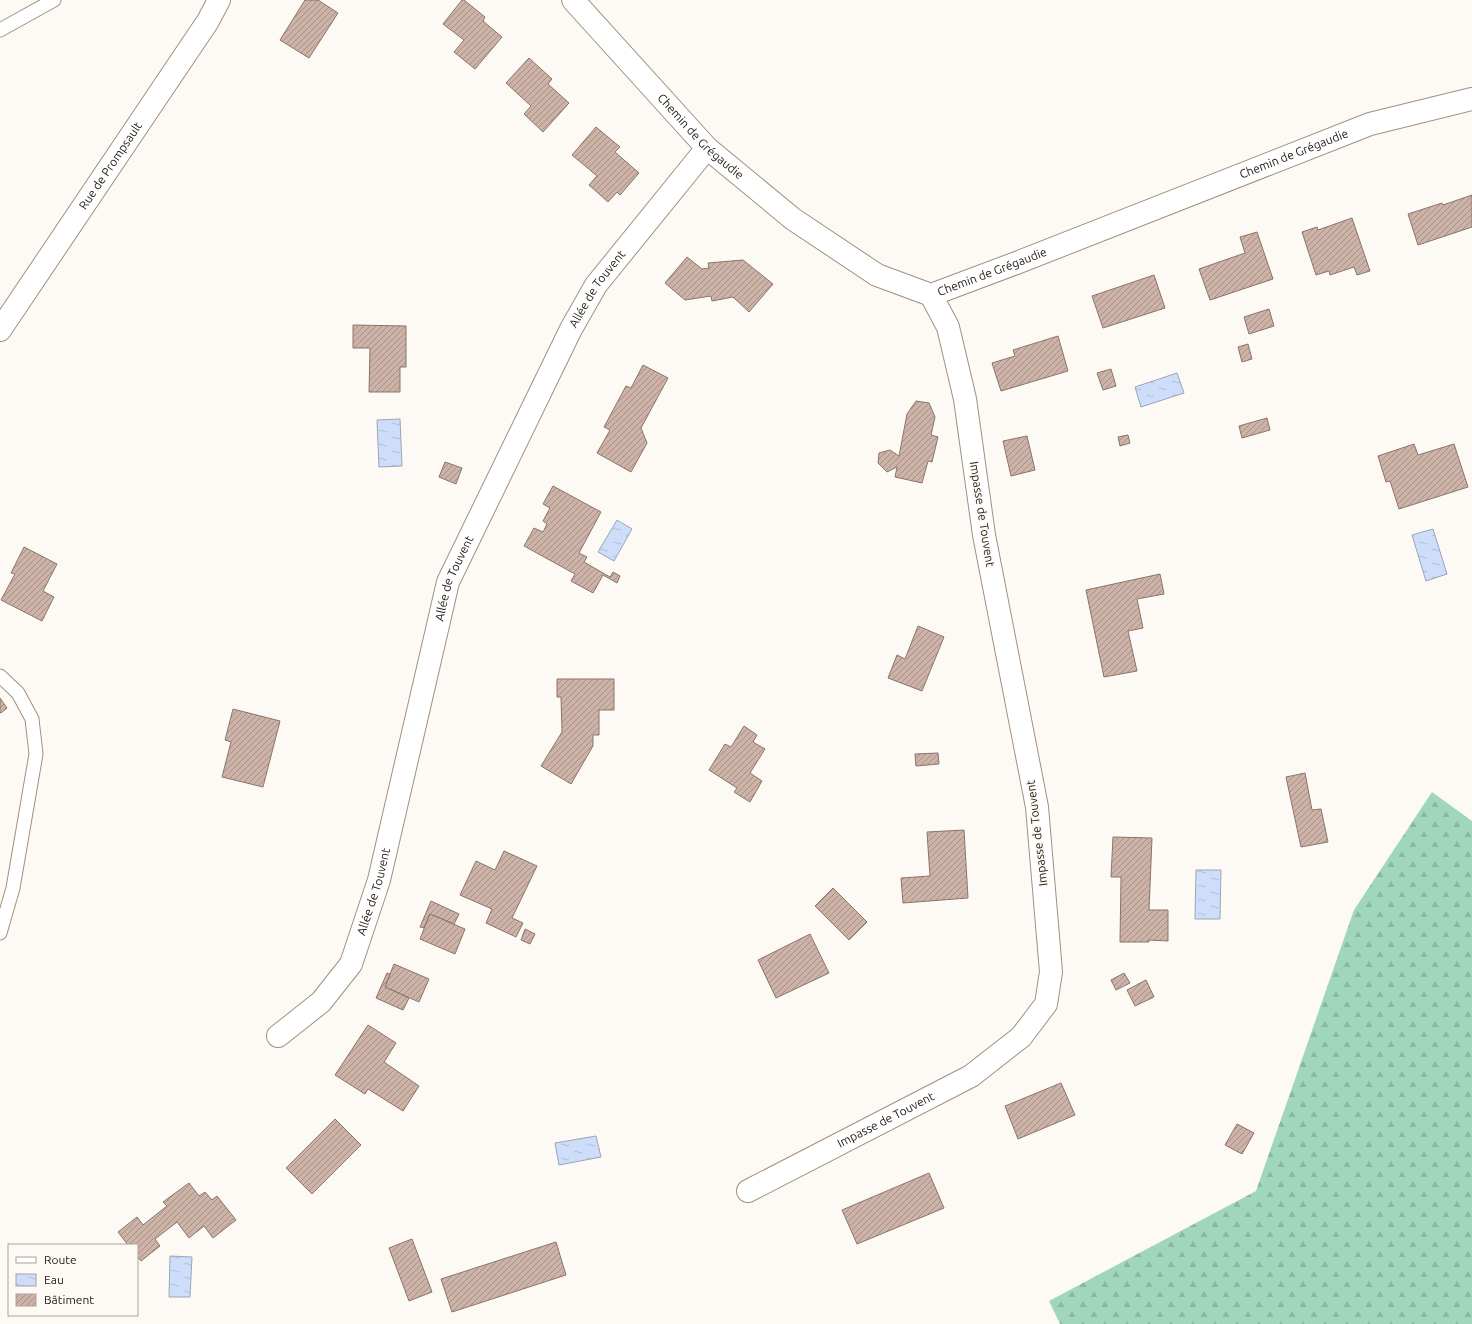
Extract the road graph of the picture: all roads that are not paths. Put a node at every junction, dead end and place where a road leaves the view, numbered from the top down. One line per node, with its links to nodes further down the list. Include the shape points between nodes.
1 (54, 0): 4 (lane)
2 (219, 0): 8 (street, Rue de Prompsault, via 208,21)
3 (573, 0): 6 (street, Chemin de Grégaudie)
4 (0, 30)
5 (1472, 99): 7 (street, Chemin de Grégaudie, via 1370,124)
6 (707, 148): 7 (street, Chemin de Grégaudie, via 793,219 877,275); 11 (street, Allée de Touvent, via 596,285 571,329 451,575 380,880 351,964 321,1002)
7 (930, 295): 12 (street, Impasse de Touvent, via 948,327 965,399 984,535 1037,807 1050,972 1046,1004 1021,1037 971,1076)
8 (0, 330)
9 (0, 676): 10 (lane, via 18,693 32,719 36,754 13,888)
10 (0, 933)
11 (278, 1036)
12 (748, 1191)

